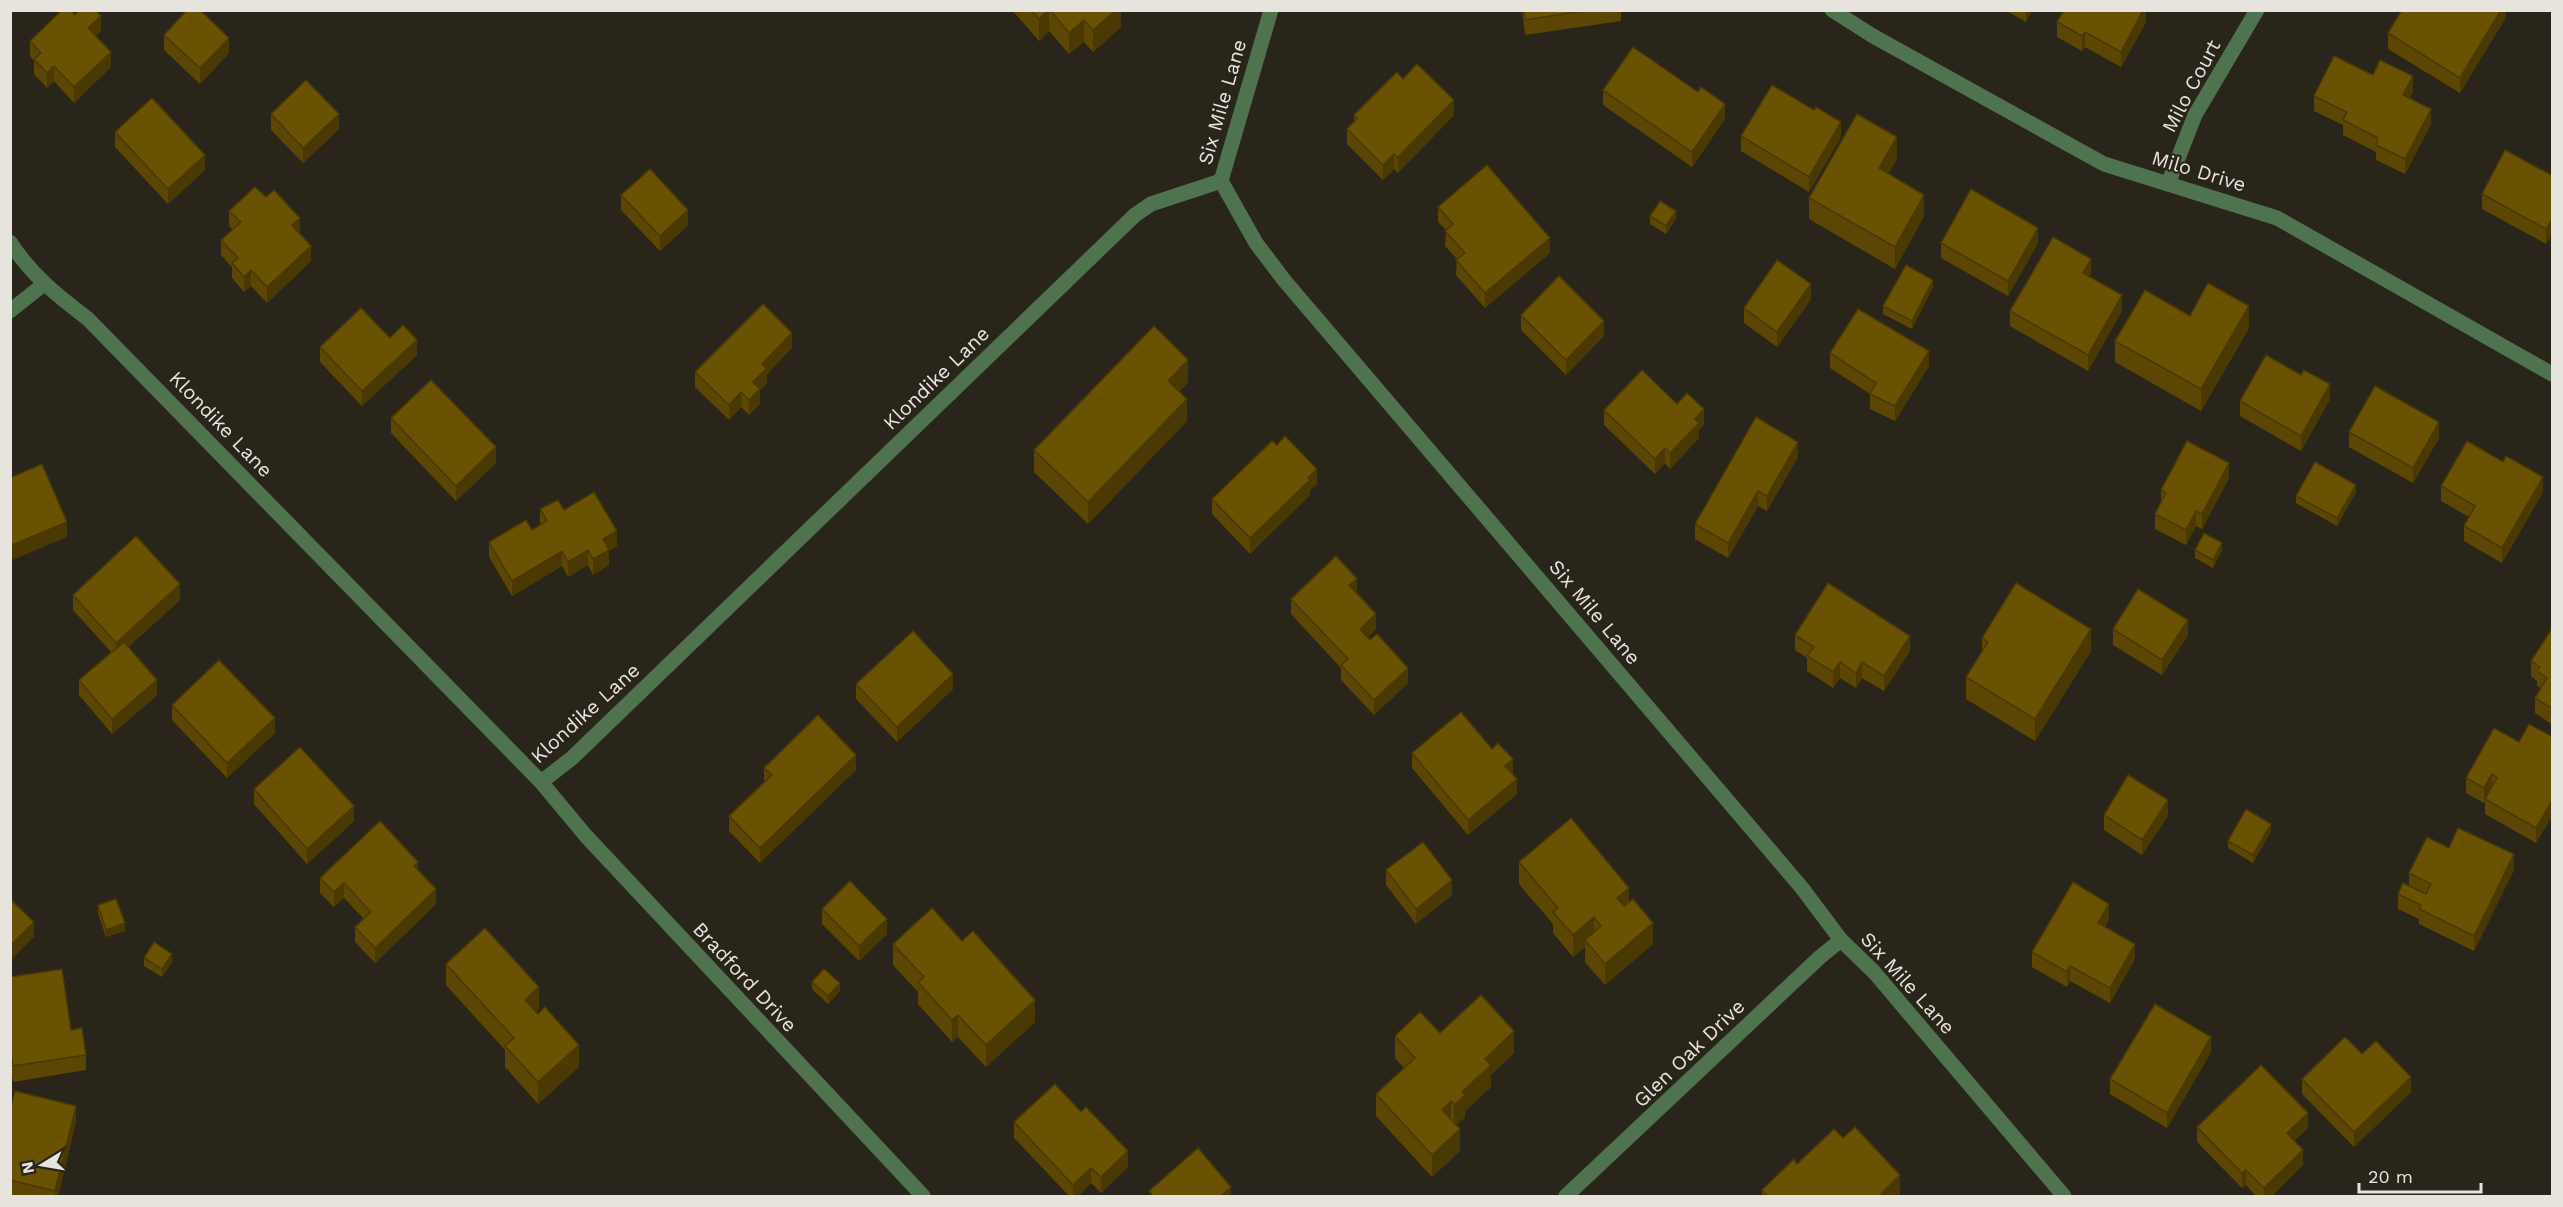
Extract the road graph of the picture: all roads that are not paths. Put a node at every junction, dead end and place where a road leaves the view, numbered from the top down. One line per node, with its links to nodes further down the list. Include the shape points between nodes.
1 (1271, 10): 4 (street, Six Mile Lane)
2 (1832, 10): 5 (street, Milo Drive, via 2104,164)
3 (2257, 10): 5 (street, Milo Court, via 2195,115)
4 (1221, 181): 10 (street, Klondike Lane, via 1151,204 1135,215 572,758); 11 (street, Six Mile Lane, via 1256,243 1284,280 1794,879)
5 (2168, 184): 9 (street, Milo Drive, via 2277,218)
6 (10, 242): 7 (street, Klondike Lane)
7 (44, 284): 8 (street); 10 (street, Klondike Lane, via 88,319)
8 (10, 311)
9 (2553, 375)
10 (541, 782): 12 (street, Bradford Drive, via 618,871)
11 (1841, 940): 13 (street, Glen Oak Drive); 14 (street, Six Mile Lane, via 1874,972)
12 (923, 1197)
13 (1566, 1197)
14 (2064, 1197)

